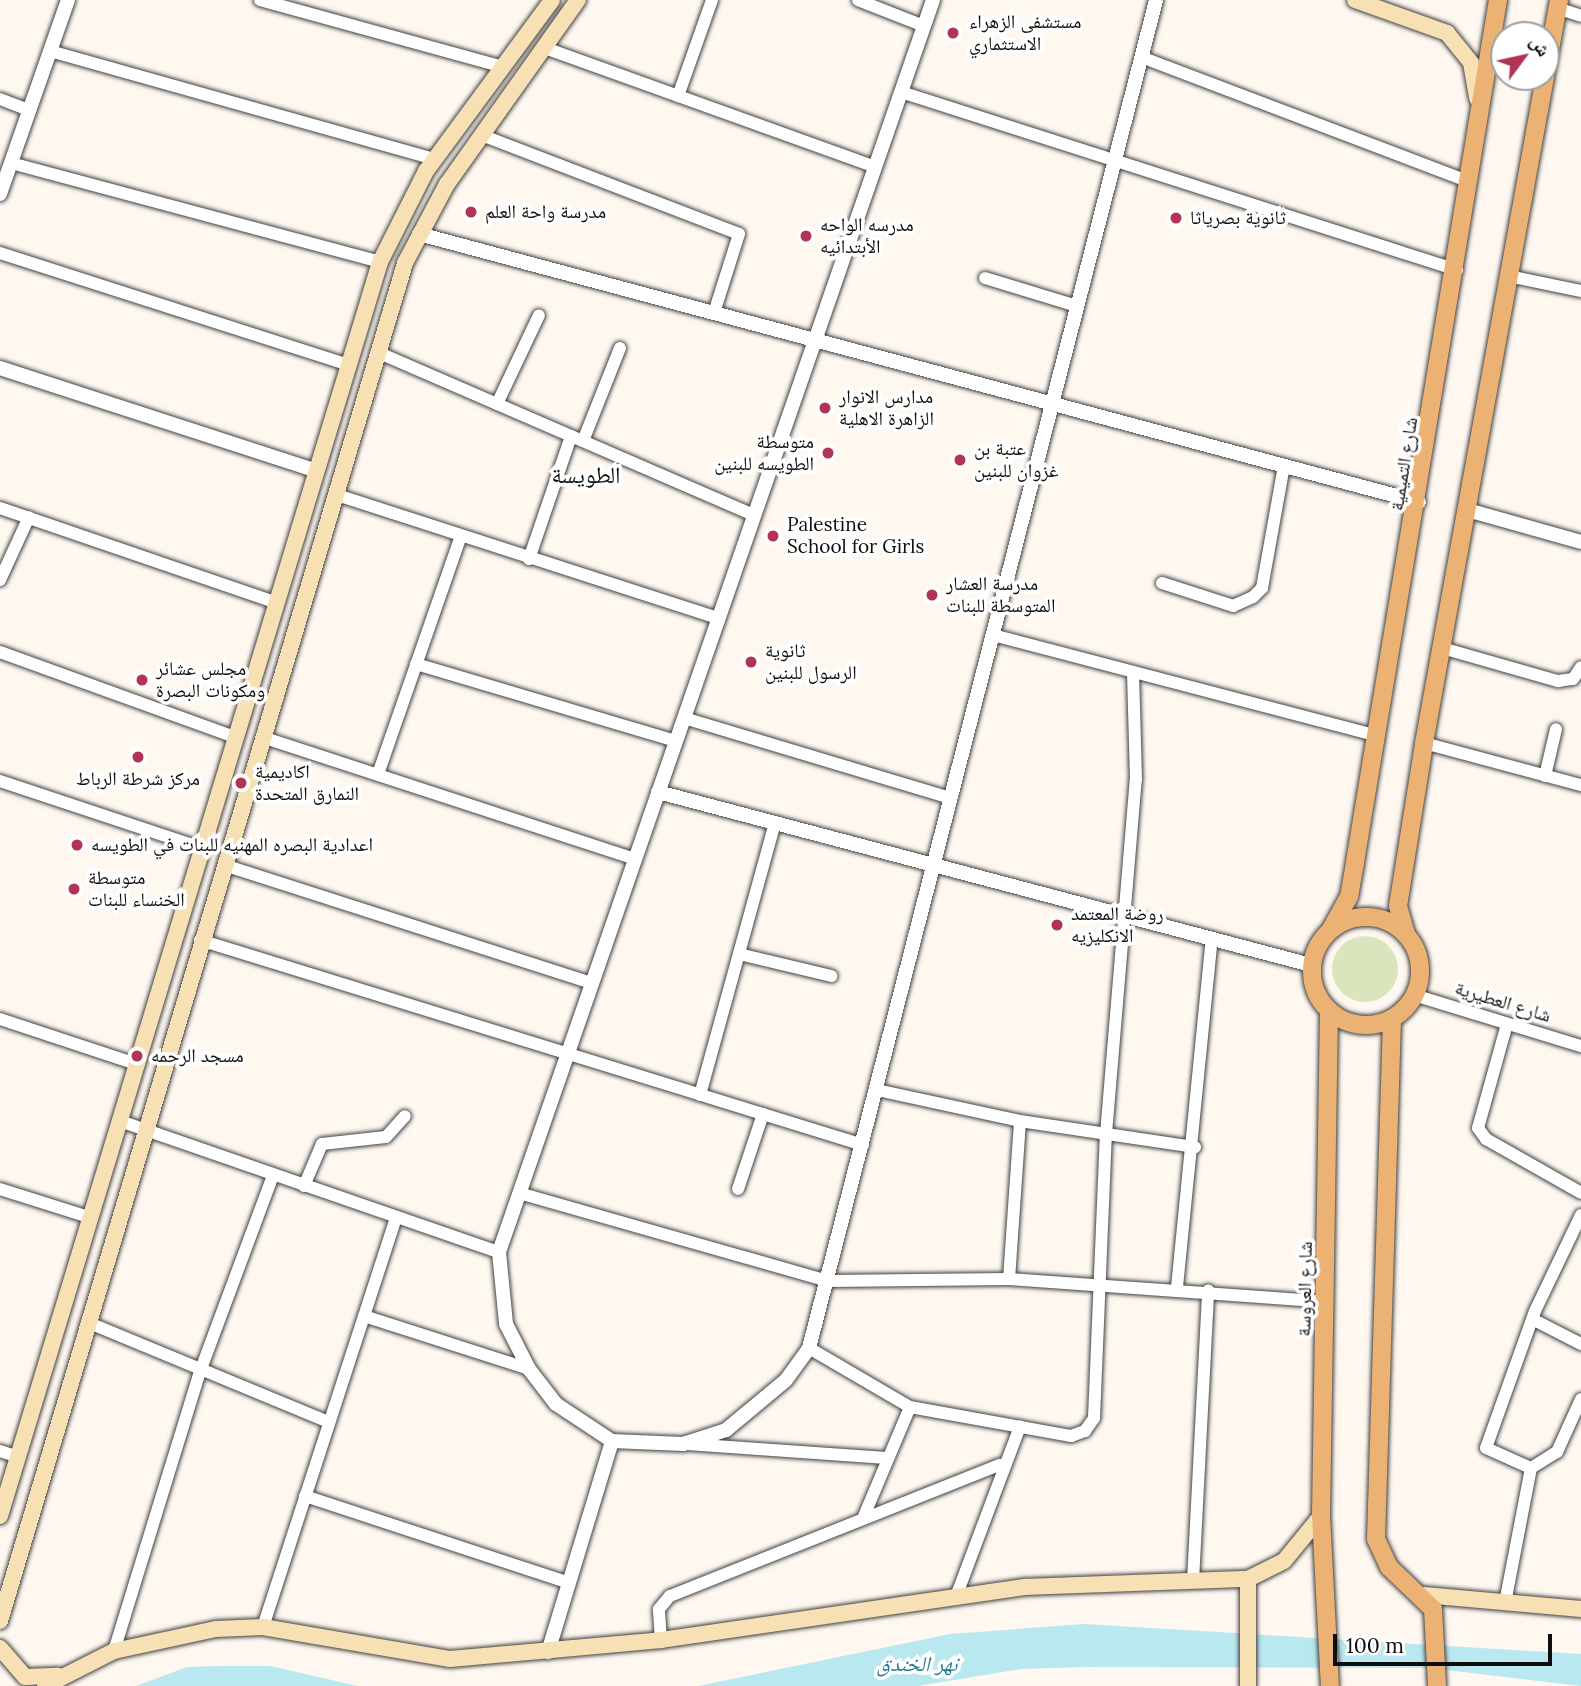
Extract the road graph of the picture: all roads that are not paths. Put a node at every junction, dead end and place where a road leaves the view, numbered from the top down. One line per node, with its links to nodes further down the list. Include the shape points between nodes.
1 (68, 0): 16 (street)
2 (260, 0): 18 (street)
3 (552, 0): 18 (main road)
4 (578, 0): 15 (main road)
5 (712, 0): 21 (street)
6 (858, 0): 14 (street)
7 (933, 0): 14 (street)
8 (1156, 0): 17 (street)
9 (1355, 0): 12 (main road)
10 (1498, 0): 24 (main road, شارع التميمية)
11 (1558, 4): 13 (street)
12 (1405, 8): 24 (main road, via 1447,33 1465,53 1477,81)
13 (1581, 16)
14 (924, 26): 20 (street)
15 (545, 48): 21 (street); 25 (main road)
16 (50, 51): 23 (street); 28 (street)
17 (1141, 57): 27 (street); 30 (street)
18 (503, 67): 28 (main road)
19 (1543, 91): 37 (main road)
20 (901, 92): 27 (street); 29 (street)
21 (678, 96): 29 (street)
22 (0, 99): 23 (street)
23 (29, 110): 26 (street)
24 (1477, 131): 30 (main road, شارع التميمية)
25 (484, 136): 31 (main road); 41 (street, via 739,234)
26 (11, 163): 32 (street); 35 (street)
27 (1114, 163): 36 (street); 40 (street)
28 (431, 165): 31 (main road); 35 (main road)
29 (875, 167): 43 (street)
30 (1468, 181): 36 (main road, شارع التميمية)
31 (447, 184): 33 (main road)
32 (0, 194)
33 (419, 234): 41 (street); 45 (main road)
34 (0, 253): 46 (street)
35 (380, 262): 46 (main road)
36 (1457, 270): 54 (main road, شارع التميمية)
37 (1509, 276): 39 (street); 56 (main road)
38 (985, 278): 40 (street)
39 (1581, 291)
40 (1077, 306): 49 (street)
41 (714, 313): 43 (street)
42 (539, 315): 48 (street)
43 (815, 340): 49 (street); 57 (street)
44 (620, 348): 50 (street)
45 (377, 352): 48 (street); 53 (main road)
46 (348, 365): 52 (main road)
47 (0, 368): 52 (street)
48 (497, 404): 50 (street)
49 (1052, 404): 51 (street); 68 (street)
50 (577, 438): 57 (street); 61 (street)
51 (1284, 466): 54 (street); 63 (street, via 1262,588 1253,597 1233,606)
52 (313, 470): 64 (main road)
53 (334, 494): 59 (street); 65 (main road)
54 (1419, 502): 77 (main road, شارع التميمية)
55 (0, 508): 58 (street)
56 (1467, 510): 60 (street); 69 (main road)
57 (754, 515): 67 (street)
58 (29, 517): 62 (street); 66 (street)
59 (460, 538): 61 (street); 71 (street)
60 (1581, 542)
61 (529, 559): 67 (street)
62 (0, 579)
63 (1163, 583)
64 (278, 584): 65 (main road); 66 (main road)
65 (306, 593): 78 (main road)
66 (272, 601): 76 (main road)
67 (719, 618): 74 (street)
68 (993, 635): 73 (street); 86 (street)
69 (1441, 648): 72 (street, via 1558,681 1578,676); 80 (main road)
70 (0, 652): 76 (street)
71 (416, 664): 79 (street); 81 (street)
72 (1581, 667)
73 (1133, 672): 77 (street); 92 (street, via 1136,780)
74 (684, 718): 79 (street); 86 (street)
75 (1556, 729): 82 (street)
76 (232, 736): 88 (main road)
77 (1378, 736): 93 (main road, شارع التميمية, via 1349,897)
78 (265, 738): 81 (street); 90 (main road)
79 (676, 741): 85 (street)
80 (1424, 743): 82 (street); 94 (main road, via 1398,905)
81 (378, 774): 89 (street)
82 (1545, 775): 84 (street)
83 (0, 781): 88 (street)
84 (1581, 785)
85 (658, 792): 87 (street); 89 (street)
86 (951, 799): 91 (street)
87 (775, 823): 91 (street); 97 (street)
88 (201, 848): 108 (main road)
89 (635, 859): 100 (street)
90 (224, 865): 96 (main road); 100 (street)
91 (934, 865): 92 (street); 109 (street)
92 (1123, 915): 95 (street); 116 (street)
93 (1331, 929): 94 (main road, via 1365,917 1395,924); 98 (main road)
94 (1406, 934): 101 (main road, via 1420,968)
95 (1212, 939): 98 (street); 118 (street)
96 (200, 940): 107 (street); 115 (main road)
97 (739, 954): 99 (street); 110 (street)
98 (1311, 964): 102 (main road, via 1318,998)
99 (831, 976)
100 (592, 983): 107 (street)
101 (1414, 995): 104 (main road); 105 (street, شارع العطيرية)
102 (1329, 1012): 104 (main road, via 1360,1026); 134 (main road, شارع العروسة)
103 (0, 1018): 108 (street)
104 (1392, 1019): 161 (main road, via 1376,1539 1389,1567)
105 (1507, 1024): 106 (street, شارع العطيرية); 124 (street, via 1478,1128 1486,1139)
106 (1581, 1046)
107 (567, 1054): 110 (street); 123 (street)
108 (136, 1064): 113 (main road)
109 (877, 1090): 114 (street); 117 (street)
110 (700, 1095): 111 (street)
111 (763, 1114): 117 (street); 122 (street)
112 (405, 1116): 120 (street, via 386,1137 322,1144)
113 (120, 1121): 115 (street); 127 (main road)
114 (1020, 1121): 116 (street); 129 (street)
115 (144, 1128): 119 (street); 137 (main road)
116 (1106, 1133): 118 (street); 131 (street)
117 (863, 1145): 130 (street)
118 (1195, 1147): 132 (street)
119 (273, 1175): 120 (street); 140 (street)
120 (304, 1186): 126 (street)
121 (0, 1189): 127 (street)
122 (738, 1189)
123 (519, 1193): 128 (street); 130 (street)
124 (1581, 1193)
125 (1581, 1215): 136 (street)
126 (396, 1217): 128 (street); 135 (street)
127 (92, 1218): 149 (main road)
128 (499, 1252): 141 (street, via 506,1324)
129 (1009, 1279): 130 (street); 131 (street)
130 (828, 1281): 139 (street)
131 (1097, 1285): 132 (street); 145 (street, via 1094,1418 1086,1431 1071,1436)
132 (1177, 1287): 133 (street)
133 (1208, 1290): 134 (street); 158 (street)
134 (1326, 1302): 156 (main road, شارع العروسة)
135 (364, 1316): 141 (street); 144 (street)
136 (1534, 1320): 138 (street); 152 (street, via 1486,1448)
137 (87, 1322): 140 (street); 164 (main road)
138 (1581, 1344)
139 (809, 1348): 143 (street); 147 (street, via 759,1407 726,1430)
140 (201, 1369): 144 (street); 168 (street)
141 (529, 1369): 146 (street, via 556,1405)
142 (1581, 1399): 152 (street, via 1557,1452)
143 (910, 1407): 145 (street); 150 (street)
144 (329, 1422): 153 (street)
145 (1020, 1426): 151 (street)
146 (612, 1441): 147 (street); 159 (street)
147 (683, 1444): 150 (street)
148 (0, 1451): 149 (street)
149 (18, 1457): 154 (main road)
150 (888, 1458): 155 (street)
151 (1000, 1465): 155 (street); 160 (street)
152 (1531, 1468): 162 (street)
153 (305, 1496): 159 (street); 165 (street)
154 (0, 1516)
155 (864, 1516): 166 (street, via 665,1599)
156 (1321, 1516): 157 (main road, via 1284,1561); 174 (main road, شارع العروسة)
157 (1248, 1579): 158 (main road); 173 (main road)
158 (1193, 1581): 160 (main road)
159 (569, 1583): 169 (street)
160 (957, 1594): 166 (main road)
161 (1424, 1595): 162 (main road); 171 (main road, via 1437,1621)
162 (1505, 1603): 163 (main road)
163 (1581, 1609)
164 (0, 1620)
165 (263, 1627): 168 (main road, via 186,1632); 169 (main road, via 450,1659)
166 (661, 1640): 169 (main road)
167 (0, 1648): 170 (main road, via 25,1677)
168 (114, 1651): 170 (main road)
169 (548, 1652)
170 (68, 1675): 172 (main road)
171 (1437, 1683)
172 (45, 1686)
173 (1248, 1686)
174 (1330, 1686)

